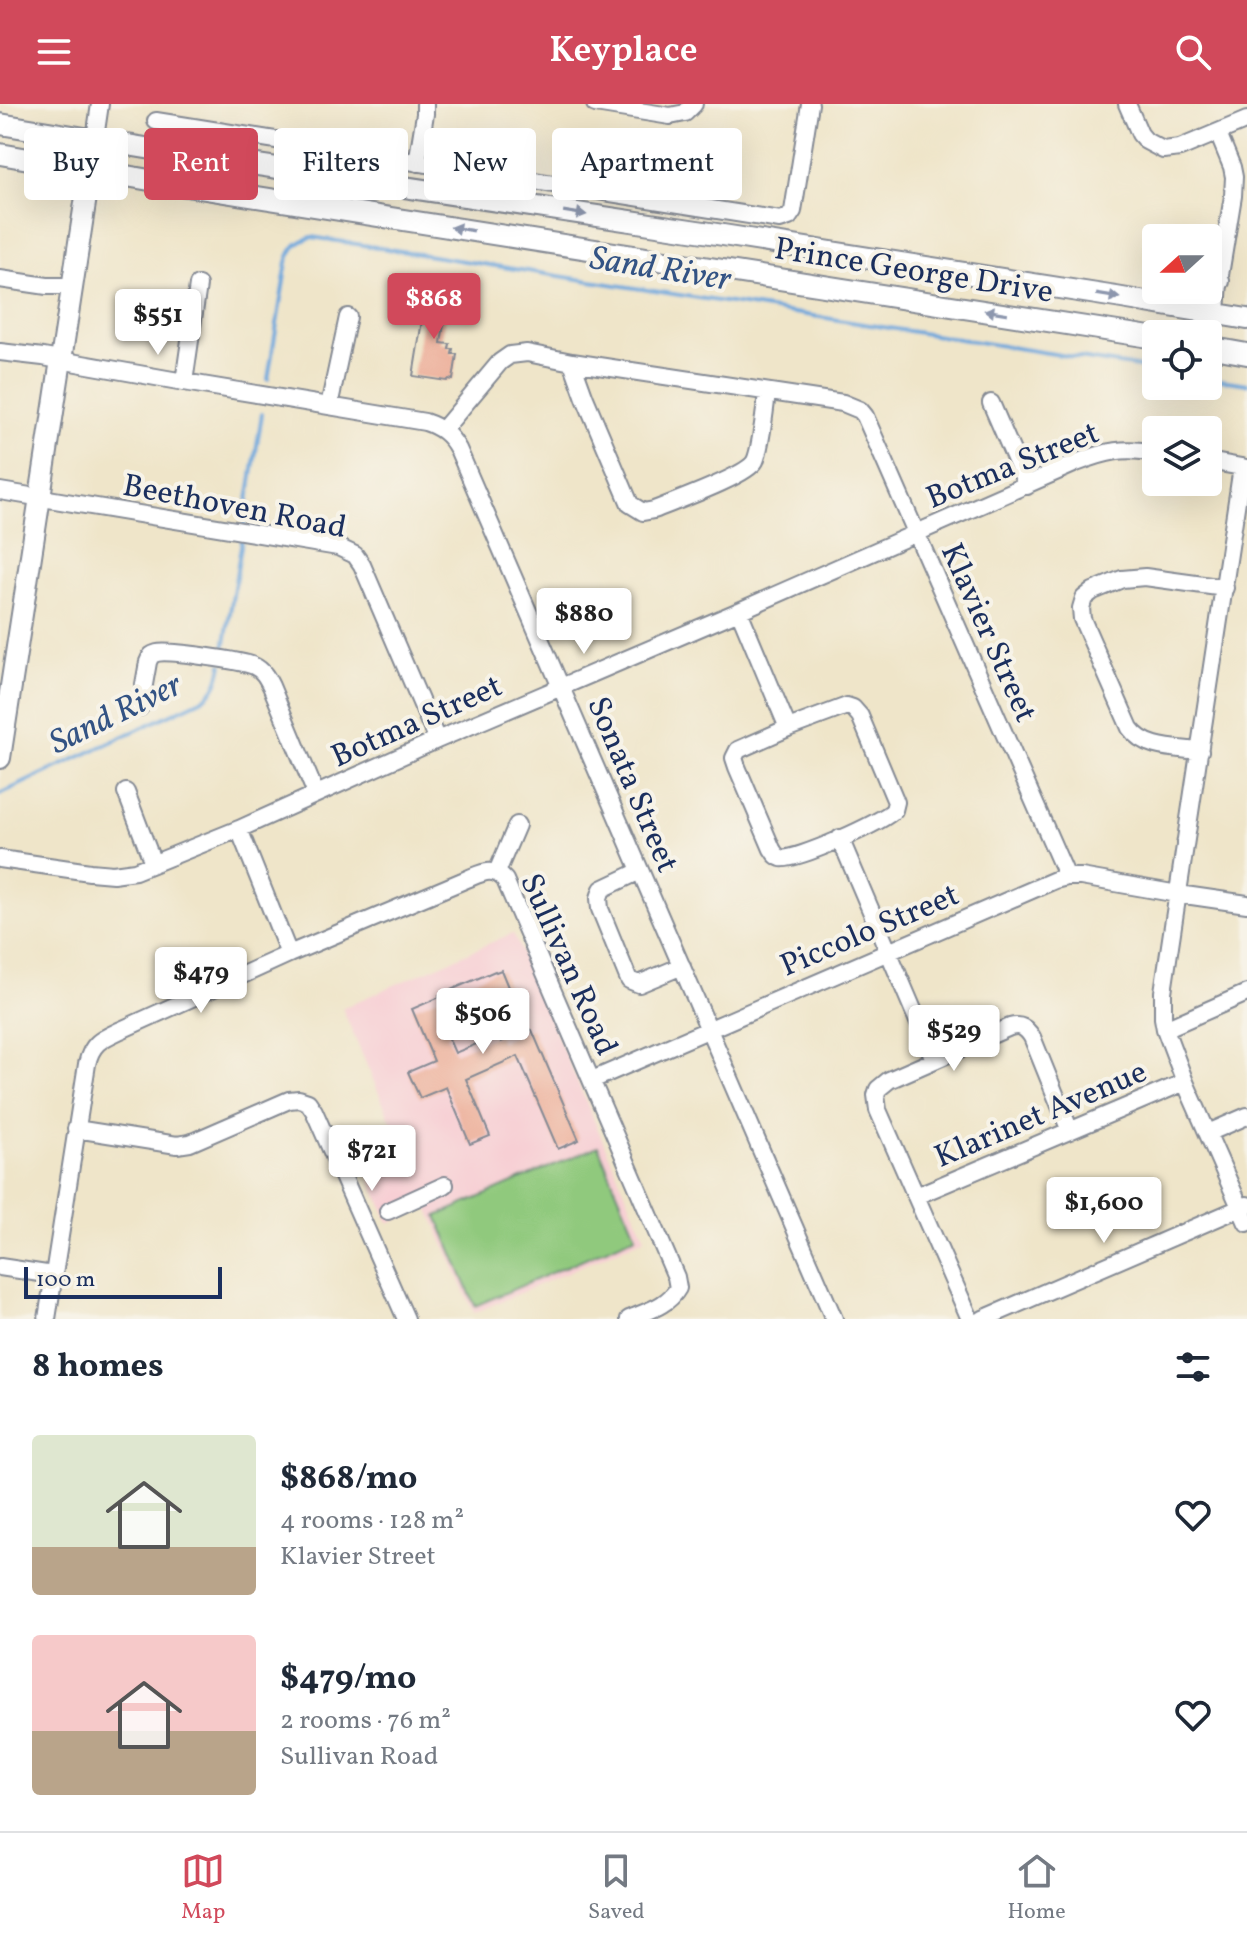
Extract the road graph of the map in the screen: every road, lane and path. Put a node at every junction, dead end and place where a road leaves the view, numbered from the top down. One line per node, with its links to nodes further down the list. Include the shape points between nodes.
1 (100, 104): 11 (street)
2 (425, 104): 16 (street)
3 (595, 104): 4 (street, via 670,116 685,113)
4 (694, 104)
5 (810, 104): 16 (street, via 793,211 786,219)
6 (1127, 104): 12 (street, via 1140,134 1154,147 1172,150)
7 (1247, 120): 12 (street)
8 (156, 121): 16 (street)
9 (0, 124): 10 (main road, Prince George Drive)
10 (27, 128)
11 (96, 128)
12 (1218, 133): 19 (street, via 1234,177)
13 (128, 144): 23 (main road, Prince George Drive, one-way to 23)
14 (0, 154): 15 (main road, Prince George Drive)
15 (24, 158)
16 (417, 163)
17 (128, 176): 28 (main road, Prince George Drive, one-way to 17)
18 (85, 200): 22 (main road)
19 (1222, 260)
20 (0, 279): 22 (street)
21 (198, 285): 34 (street)
22 (71, 286): 32 (main road)
23 (1140, 301): 25 (main road, Prince George Drive)
24 (1218, 304): 25 (street)
25 (1217, 314): 27 (main road, Prince George Drive)
26 (348, 317): 37 (street)
27 (1247, 319)
28 (1142, 336)
29 (1222, 350): 31 (main road)
30 (0, 352): 32 (street)
31 (1247, 354)
32 (60, 360): 34 (street); 44 (main road)
33 (572, 362): 35 (street, Klavier Street); 35 (street, via 630,504 643,512 751,465); 38 (street, Klavier Street, via 527,353 506,357)
34 (184, 382): 37 (street)
35 (767, 393): 45 (street, Klavier Street, via 860,410)
36 (991, 403): 42 (street)
37 (329, 406): 38 (street, via 425,422)
38 (443, 430): 48 (street, Sonata Street, via 458,449)
39 (1142, 451): 42 (street, Botma Street, via 1099,454)
40 (1222, 463): 41 (street)
41 (1245, 467): 46 (street)
42 (1027, 486): 45 (street, Botma Street)
43 (0, 491): 44 (street, Beethoven Road)
44 (40, 498): 51 (street, Beethoven Road, via 348,550 362,565); 53 (main road)
45 (916, 532): 47 (street, Botma Street); 63 (street, Klavier Street)
46 (1225, 588): 52 (street); 52 (street, via 1134,577 1093,591 1081,608 1135,736 1150,744)
47 (739, 611): 48 (street, Botma Street); 50 (street)
48 (561, 687): 51 (street, Botma Street); 61 (street, Sonata Street)
49 (140, 707): 55 (street, via 151,657 161,653 254,666 265,675)
50 (788, 728): 58 (street, via 738,750 734,758 772,849 781,858 793,858); 58 (street, via 841,707 853,708 860,716 896,806 881,821)
51 (437, 740): 55 (street, Botma Street)
52 (1200, 751): 64 (street)
53 (0, 758)
54 (126, 792): 60 (street)
55 (316, 794): 57 (street, Botma Street)
56 (517, 825): 62 (street)
57 (239, 829): 60 (street, Botma Street); 67 (street)
58 (840, 838): 66 (street)
59 (0, 859): 60 (street, Botma Street, via 113,874)
60 (153, 863)
61 (640, 871): 68 (street, Sonata Street); 68 (street, via 602,889 599,898 629,980 639,984)
62 (497, 872): 67 (street, Sullivan Road, via 483,872); 73 (street, Sullivan Road)
63 (1067, 877): 64 (street, Piccolo Street); 66 (street, Piccolo Street)
64 (1178, 894): 65 (street, Piccolo Street); 71 (street, via 1163,992)
65 (1247, 904)
66 (888, 952): 70 (street, Piccolo Street); 72 (street)
67 (289, 954): 76 (street, Sullivan Road, via 96,1043 89,1055)
68 (682, 966): 70 (street, Sonata Street)
69 (1247, 993): 71 (street)
70 (709, 1029): 73 (street, Piccolo Street); 88 (street, Sonata Street)
71 (1165, 1029): 74 (street)
72 (934, 1059): 77 (street, via 1020,1025 1034,1042); 80 (street, via 889,1080 876,1095)
73 (592, 1080): 87 (street, Sullivan Road, via 678,1283 665,1302)
74 (1185, 1082): 77 (street, Klarinet Avenue); 78 (street)
75 (1247, 1116): 78 (street)
76 (76, 1129): 84 (street, Sullivan Road); 86 (street, via 183,1144 289,1100 308,1102)
77 (1070, 1131): 80 (street, Klarinet Avenue)
78 (1208, 1133): 82 (street)
79 (445, 1185): 81 (street)
80 (916, 1196): 89 (street)
81 (388, 1211)
82 (1245, 1212): 90 (street)
83 (0, 1267): 84 (street)
84 (53, 1275): 85 (street, Sullivan Road)
85 (47, 1319)
86 (406, 1319)
87 (629, 1319)
88 (834, 1319)
89 (970, 1319)
90 (983, 1319)

